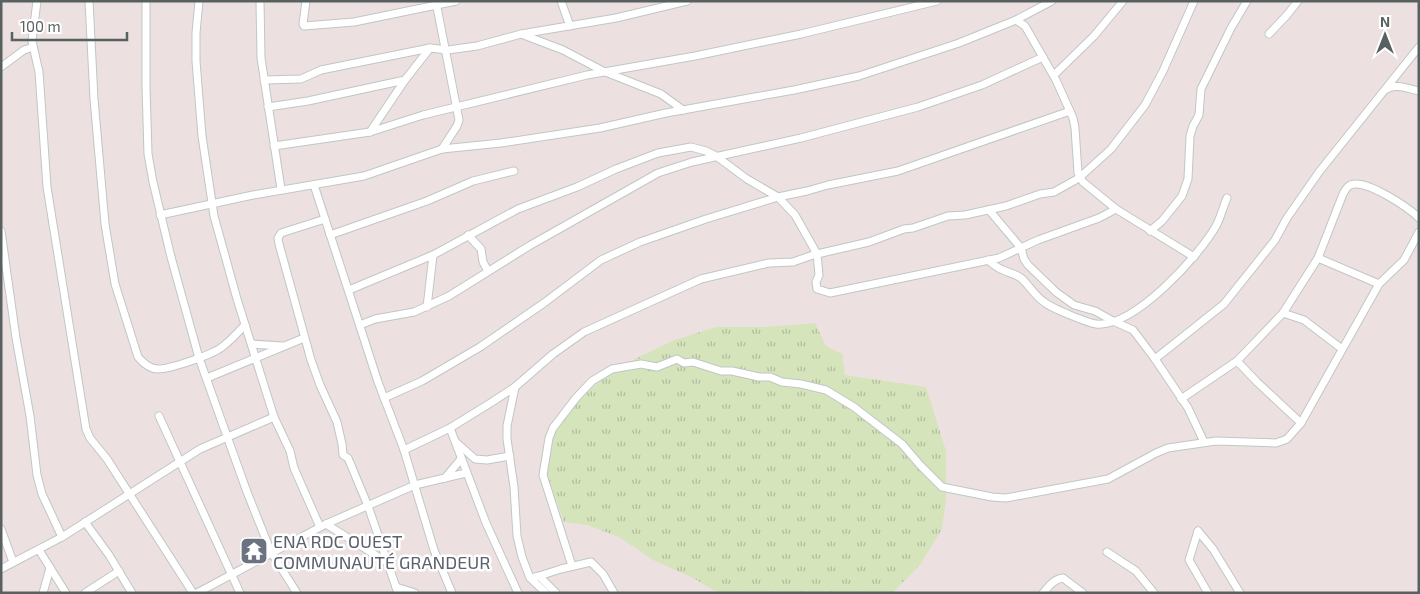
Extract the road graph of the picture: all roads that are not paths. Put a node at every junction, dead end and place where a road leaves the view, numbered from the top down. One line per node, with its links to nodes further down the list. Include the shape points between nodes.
1 (37, 1): 21 (street)
2 (89, 1): 77 (street, via 105,224 115,284 135,350 143,363 157,369)
3 (146, 1): 50 (street, via 146,131)
4 (199, 1): 47 (street, via 196,60)
5 (260, 1): 29 (street)
6 (306, 1): 16 (street, via 302,24 308,26 354,22)
7 (456, 1): 16 (street)
8 (561, 1): 18 (street)
9 (687, 1): 18 (street)
10 (937, 1): 27 (street, via 810,32)
11 (1052, 1): 17 (street)
12 (1123, 1): 28 (street, via 1094,36)
13 (1194, 1): 42 (street, via 1145,105 1111,149)
14 (1248, 1): 54 (street, via 1200,92 1198,115 1190,136 1185,189 1174,209)
15 (1298, 1): 20 (street)
16 (436, 4): 24 (street)
17 (1016, 20): 25 (street, via 1025,26); 35 (street, via 959,44 873,72)
18 (570, 26): 19 (street)
19 (521, 34): 24 (street, via 478,46); 27 (street, via 563,50)
20 (1269, 34)
21 (33, 46): 26 (street); 98 (street, via 39,72 47,187 86,429)
22 (1419, 47): 32 (street)
23 (430, 48): 24 (street); 29 (street, via 321,70 301,79); 30 (street)
24 (444, 50): 34 (street)
25 (1043, 57): 28 (street); 40 (street, via 982,85 918,107 801,138)
26 (1, 67)
27 (603, 71): 34 (street); 35 (street, via 661,94)
28 (1054, 75): 36 (street)
29 (264, 80): 33 (street)
30 (405, 80): 33 (street); 37 (street)
31 (1419, 91): 32 (street, via 1390,86)
32 (1378, 98): 78 (street, via 1319,172 1286,218 1275,240 1224,304)
33 (268, 107): 38 (street)
34 (458, 108): 37 (street); 39 (street, via 457,126)
35 (683, 110): 39 (street, via 600,128)
36 (1070, 111): 42 (street); 45 (street, via 898,171)
37 (370, 132): 38 (street)
38 (274, 146): 44 (street)
39 (442, 149): 43 (street, via 364,176)
40 (716, 156): 45 (street); 57 (street, via 691,147 658,153 518,209); 64 (street, via 654,174)
41 (514, 171): 56 (street, via 473,181 428,201)
42 (1080, 178): 48 (street); 49 (street, via 1054,192)
43 (314, 184): 44 (street); 51 (street)
44 (282, 190): 47 (street)
45 (778, 197): 59 (street, via 795,215); 82 (street, via 669,231 605,258 480,347 422,381)
46 (1227, 198): 61 (street, via 1216,225)
47 (211, 204): 50 (street); 71 (street)
48 (1116, 209): 54 (street); 58 (street)
49 (989, 210): 58 (street); 59 (street, via 948,216 844,250)
50 (160, 215): 77 (street)
51 (325, 218): 56 (street); 72 (street, via 281,232 278,238)
52 (1419, 218): 62 (street, via 1388,195 1355,184 1343,194)
53 (1, 231): 103 (street, via 37,475)
54 (1150, 231): 61 (street)
55 (1419, 232): 65 (street, via 1404,260)
56 (330, 235): 66 (street)
57 (468, 235): 60 (street); 64 (street, via 480,249)
58 (1021, 248): 63 (street); 69 (street, via 1028,265 1070,303 1078,308 1097,311)
59 (817, 254): 63 (street, via 820,275 817,289 830,293); 81 (street, via 793,262 769,262 708,276 584,332)
60 (433, 255): 66 (street); 67 (street)
61 (1194, 257): 69 (street, via 1157,294 1132,313)
62 (1318, 258): 65 (street); 68 (street)
63 (988, 260): 69 (street, via 1020,277 1038,297 1056,309 1096,324)
64 (488, 271): 67 (street)
65 (1379, 284): 75 (street)
66 (349, 290): 70 (street)
67 (428, 307): 70 (street)
68 (1283, 313): 75 (street, via 1304,320); 79 (street)
69 (1113, 321): 78 (street, via 1133,330)
70 (360, 325): 82 (street)
71 (245, 326): 73 (street); 77 (street, via 222,347)
72 (304, 338): 74 (street); 99 (street, via 337,422 343,454 348,458)
73 (252, 344): 74 (street); 76 (street)
74 (283, 346): 76 (street)
75 (1342, 349): 86 (street)
76 (256, 357): 80 (street); 85 (street)
77 (199, 358): 80 (street)
78 (1155, 359): 83 (street)
79 (1238, 361): 83 (street); 86 (street)
80 (207, 378): 88 (street)
81 (515, 387): 87 (street); 92 (street, via 507,426)
82 (384, 398): 91 (street)
83 (1181, 399): 90 (street)
84 (159, 416): 94 (street)
85 (274, 417): 88 (street); 101 (street, via 294,468)
86 (1301, 423): 90 (street, via 1287,439 1276,443)
87 (450, 428): 89 (street); 91 (street)
88 (228, 437): 94 (street, via 200,449); 105 (street)
89 (455, 441): 92 (street, via 475,459); 93 (street)
90 (1204, 442): 109 (street, via 1161,450 1108,479 1006,498 992,497 942,487 902,444 826,390 770,377 721,371 677,359 657,367 641,364 616,368 592,381 553,428 549,438 543,475)
91 (404, 450): 97 (street)
92 (510, 456): 115 (street, via 517,536)
93 (462, 459): 95 (street); 96 (street)
94 (181, 462): 98 (street); 113 (street)
95 (466, 473): 96 (street); 127 (street)
96 (444, 479): 97 (street)
97 (415, 486): 99 (street); 126 (street, via 434,550)
98 (130, 494): 100 (street); 121 (street)
99 (368, 506): 101 (street); 108 (street)
100 (85, 522): 103 (street); 112 (street)
101 (323, 525): 105 (street); 108 (street)
102 (1, 529): 107 (street)
103 (62, 537): 104 (street)
104 (39, 550): 107 (street); 111 (street)
105 (271, 552): 113 (street); 124 (street)
106 (1107, 552): 133 (street, via 1136,571)
107 (13, 562): 110 (street)
108 (388, 563): 116 (street)
109 (572, 566): 114 (street); 130 (street, via 590,562 603,574)
110 (1, 568)
111 (50, 568): 117 (street); 118 (street)
112 (119, 571): 119 (street); 120 (street)
113 (231, 574): 122 (street); 123 (street)
114 (539, 576): 115 (street); 129 (street)
115 (530, 578): 128 (street)
116 (397, 590): 125 (street)
117 (42, 593)
118 (66, 593)
119 (85, 593)
120 (132, 593)
121 (193, 593)
122 (197, 593)
123 (240, 593)
124 (296, 593)
125 (416, 593)
126 (452, 593)
127 (518, 593)
128 (546, 593)
129 (556, 593)
130 (614, 593)
131 (1043, 593): 132 (street, via 1060,578)
132 (1083, 593)
133 (1154, 593)
134 (1208, 593): 135 (street, via 1189,560 1198,530 1214,549)
135 (1240, 593)

